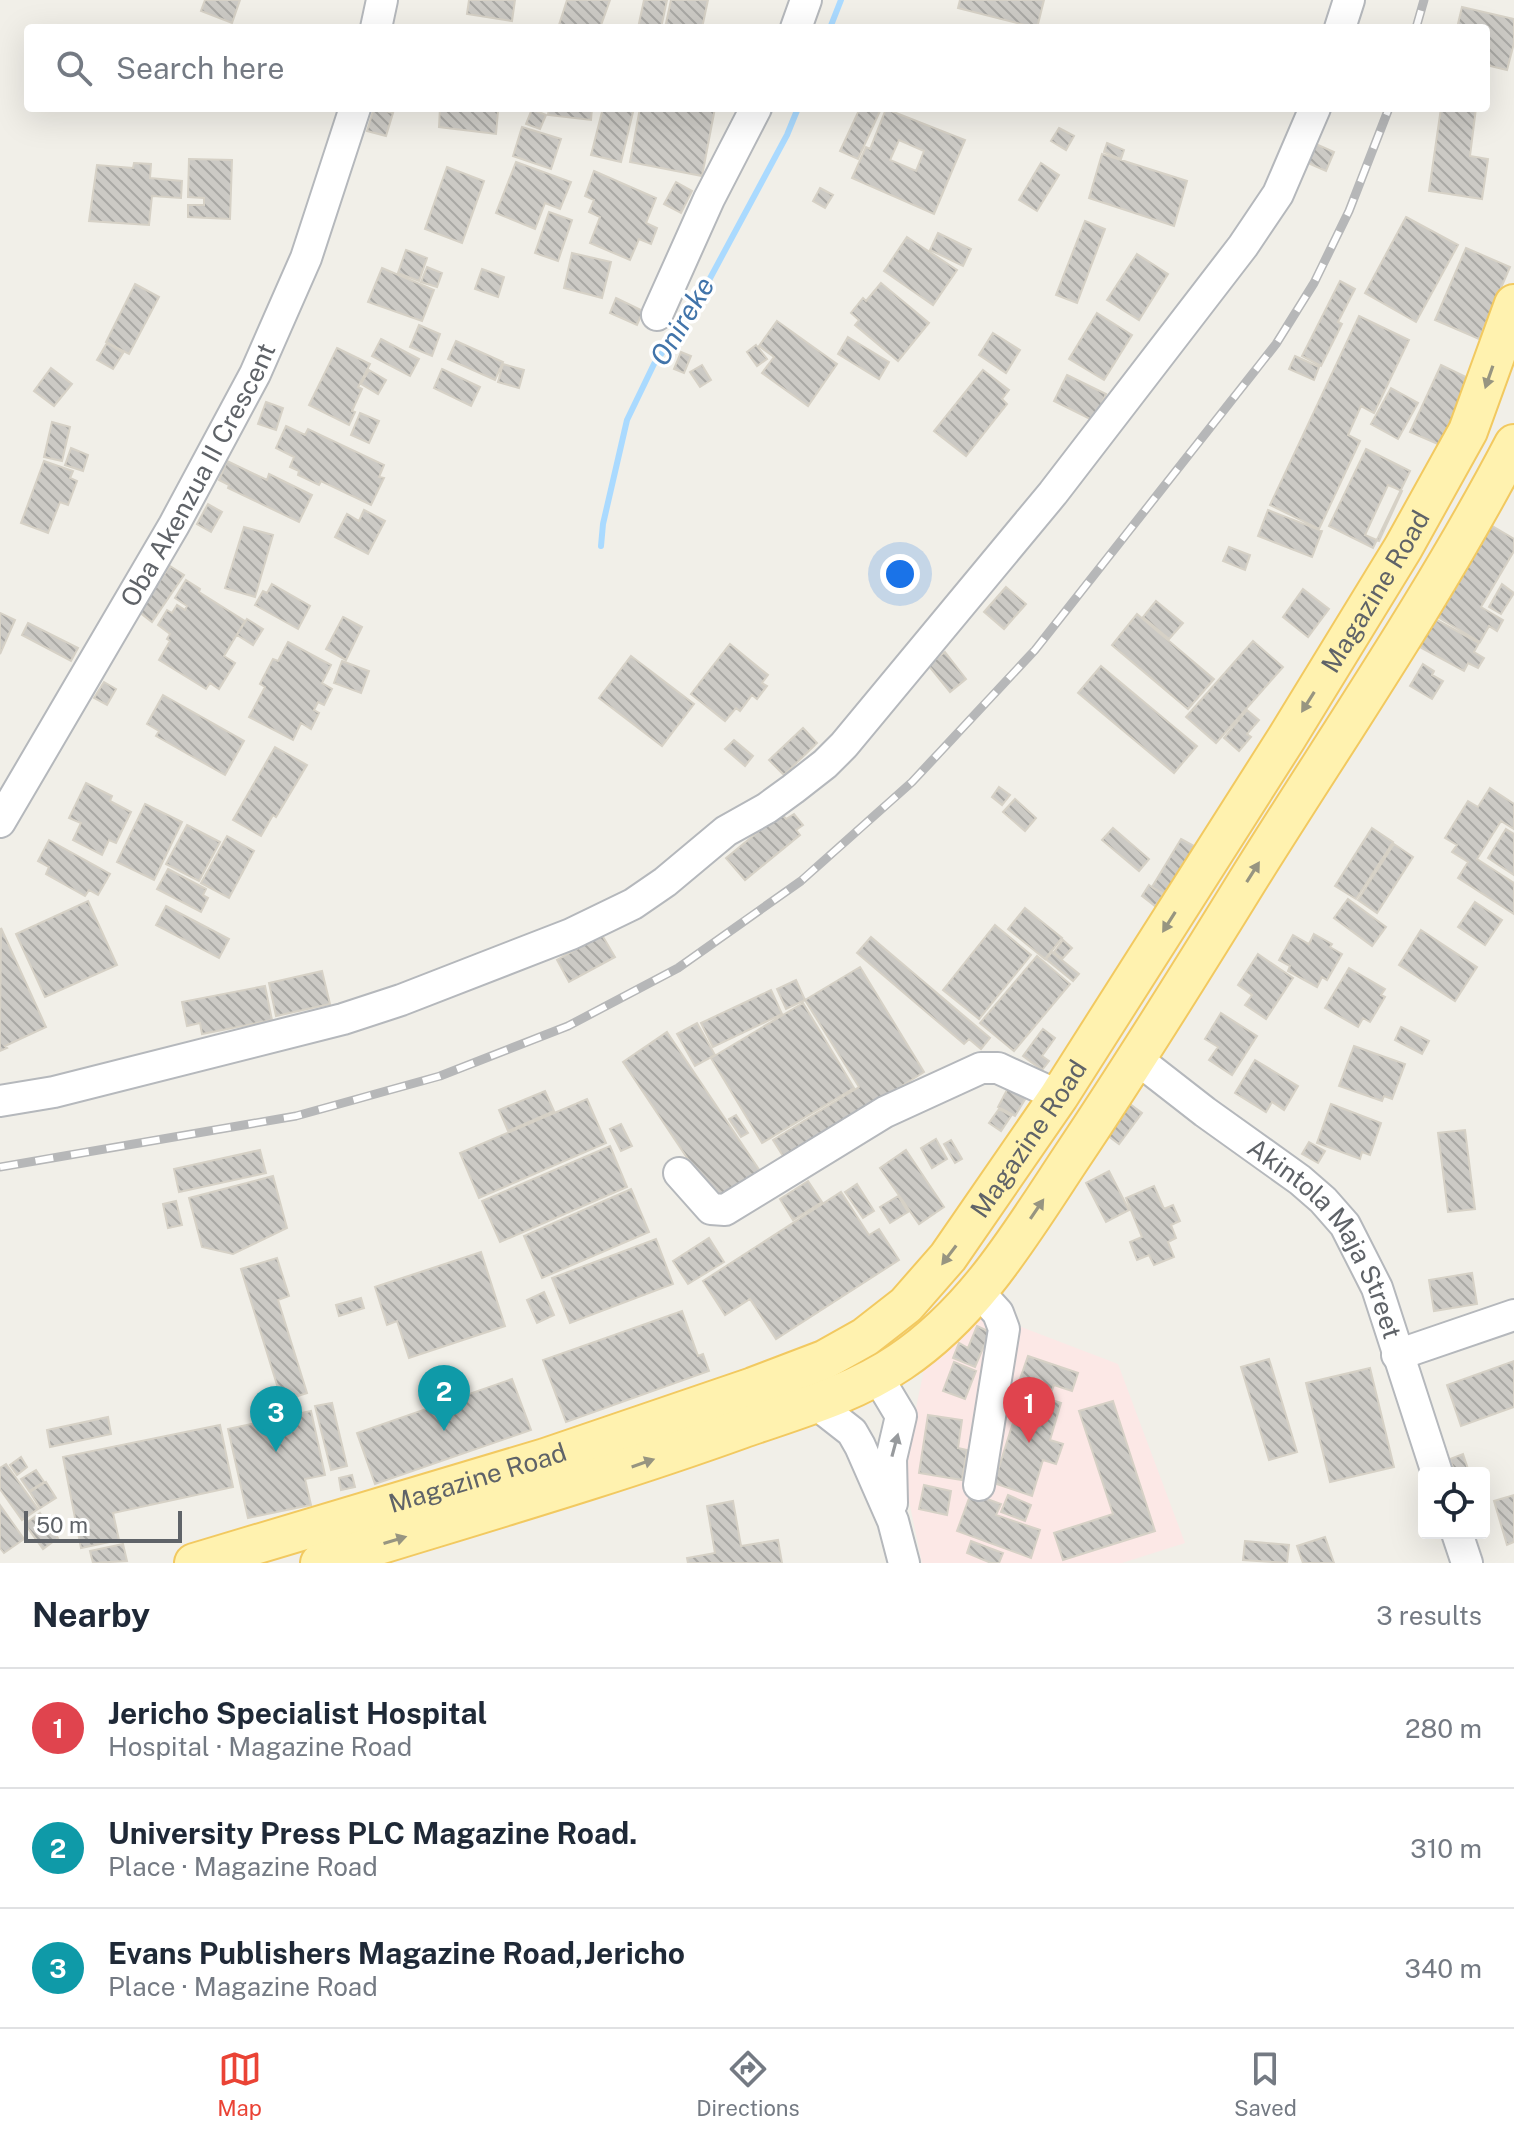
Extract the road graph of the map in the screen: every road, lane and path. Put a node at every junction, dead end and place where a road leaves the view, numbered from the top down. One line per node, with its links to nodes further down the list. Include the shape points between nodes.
1 (382, 0): 4 (street)
2 (806, 0): 5 (street)
3 (1349, 0): 6 (street)
4 (377, 24)
5 (797, 24)
6 (1341, 24)
7 (354, 112): 15 (street, Oba Akenzua II Crescent, via 306,258 255,374 174,525)
8 (754, 112): 11 (street)
9 (1313, 112): 18 (street, via 1278,194 1174,338 844,745 793,789 726,831 633,904 571,934 343,1019)
10 (1514, 304): 13 (main road, Magazine Road, one-way to 13, via 1462,442)
11 (657, 315)
12 (1514, 444): 14 (main road, Magazine Road, via 1450,559)
13 (1286, 739): 14 (main road); 17 (main road, Magazine Road, one-way to 17)
14 (1319, 766): 16 (main road, Magazine Road, one-way to 14)
15 (0, 822)
16 (1137, 1059): 20 (main road, Magazine Road, one-way to 16); 22 (street, Akintola Maja Street, via 1300,1180 1345,1225 1377,1288)
17 (1059, 1096): 19 (street, via 998,1068 981,1068 885,1112 725,1210 711,1209); 29 (main road, Magazine Road, one-way to 29, via 920,1292 835,1354 545,1458)
18 (0, 1101)
19 (679, 1173)
20 (978, 1291): 23 (main road, Magazine Road, via 937,1334); 26 (street, via 998,1313 1004,1329)
21 (1514, 1315): 22 (street)
22 (1397, 1355): 25 (street, Akintola Maja Street)
23 (877, 1376): 24 (main road, Magazine Road); 27 (street, one-way to 23, via 891,1459 901,1416)
24 (815, 1403): 27 (street, via 852,1432); 30 (main road, Magazine Road, one-way to 24, via 568,1488)
25 (1435, 1467)
26 (979, 1485)
27 (893, 1521): 31 (street)
28 (1459, 1539): 32 (street)
29 (194, 1563)
30 (320, 1563)
31 (904, 1563)
32 (1467, 1563)

